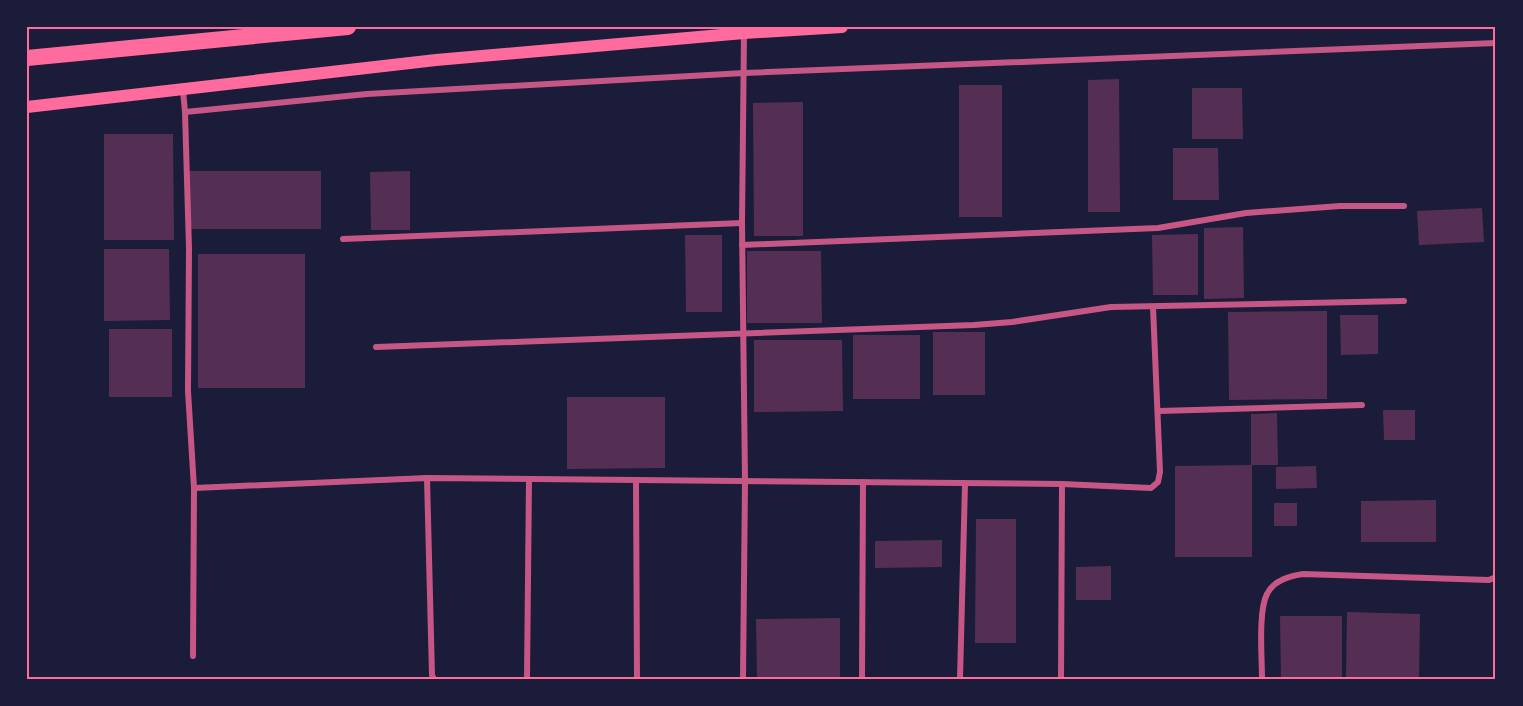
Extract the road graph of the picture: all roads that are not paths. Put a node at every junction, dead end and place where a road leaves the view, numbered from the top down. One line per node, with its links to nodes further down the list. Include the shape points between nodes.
1 (348, 27): 5 (highway)
2 (842, 27): 3 (main road)
3 (744, 33): 6 (street); 7 (main road, via 436,60)
4 (1496, 43): 6 (street)
5 (27, 58)
6 (744, 73): 9 (street, via 367,94); 11 (street)
7 (183, 90): 8 (main road); 9 (street)
8 (27, 107)
9 (185, 112): 27 (street, via 188,391)
10 (1404, 206): 13 (street, via 1246,213 1158,228)
11 (742, 223): 12 (street); 13 (street)
12 (343, 239)
13 (742, 244): 16 (street)
14 (1404, 301): 15 (street)
15 (1153, 307): 16 (street, via 1111,307 974,325); 19 (street)
16 (744, 334): 17 (street); 23 (street)
17 (376, 346)
18 (1362, 405): 19 (street)
19 (1159, 411): 26 (street, via 1160,472 1155,486)
20 (427, 478): 21 (street); 27 (street); 30 (street)
21 (529, 479): 22 (street); 31 (street)
22 (636, 480): 23 (street); 32 (street)
23 (745, 481): 24 (street); 33 (street)
24 (863, 482): 25 (street); 34 (street)
25 (965, 484): 26 (street); 35 (street)
26 (1062, 484): 36 (street)
27 (194, 488): 29 (street)
28 (1496, 577): 37 (street, via 1292,576 1276,583 1267,593 1263,607)
29 (193, 656)
30 (434, 679)
31 (527, 679)
32 (637, 679)
33 (743, 679)
34 (862, 679)
35 (960, 679)
36 (1061, 679)
37 (1262, 679)

